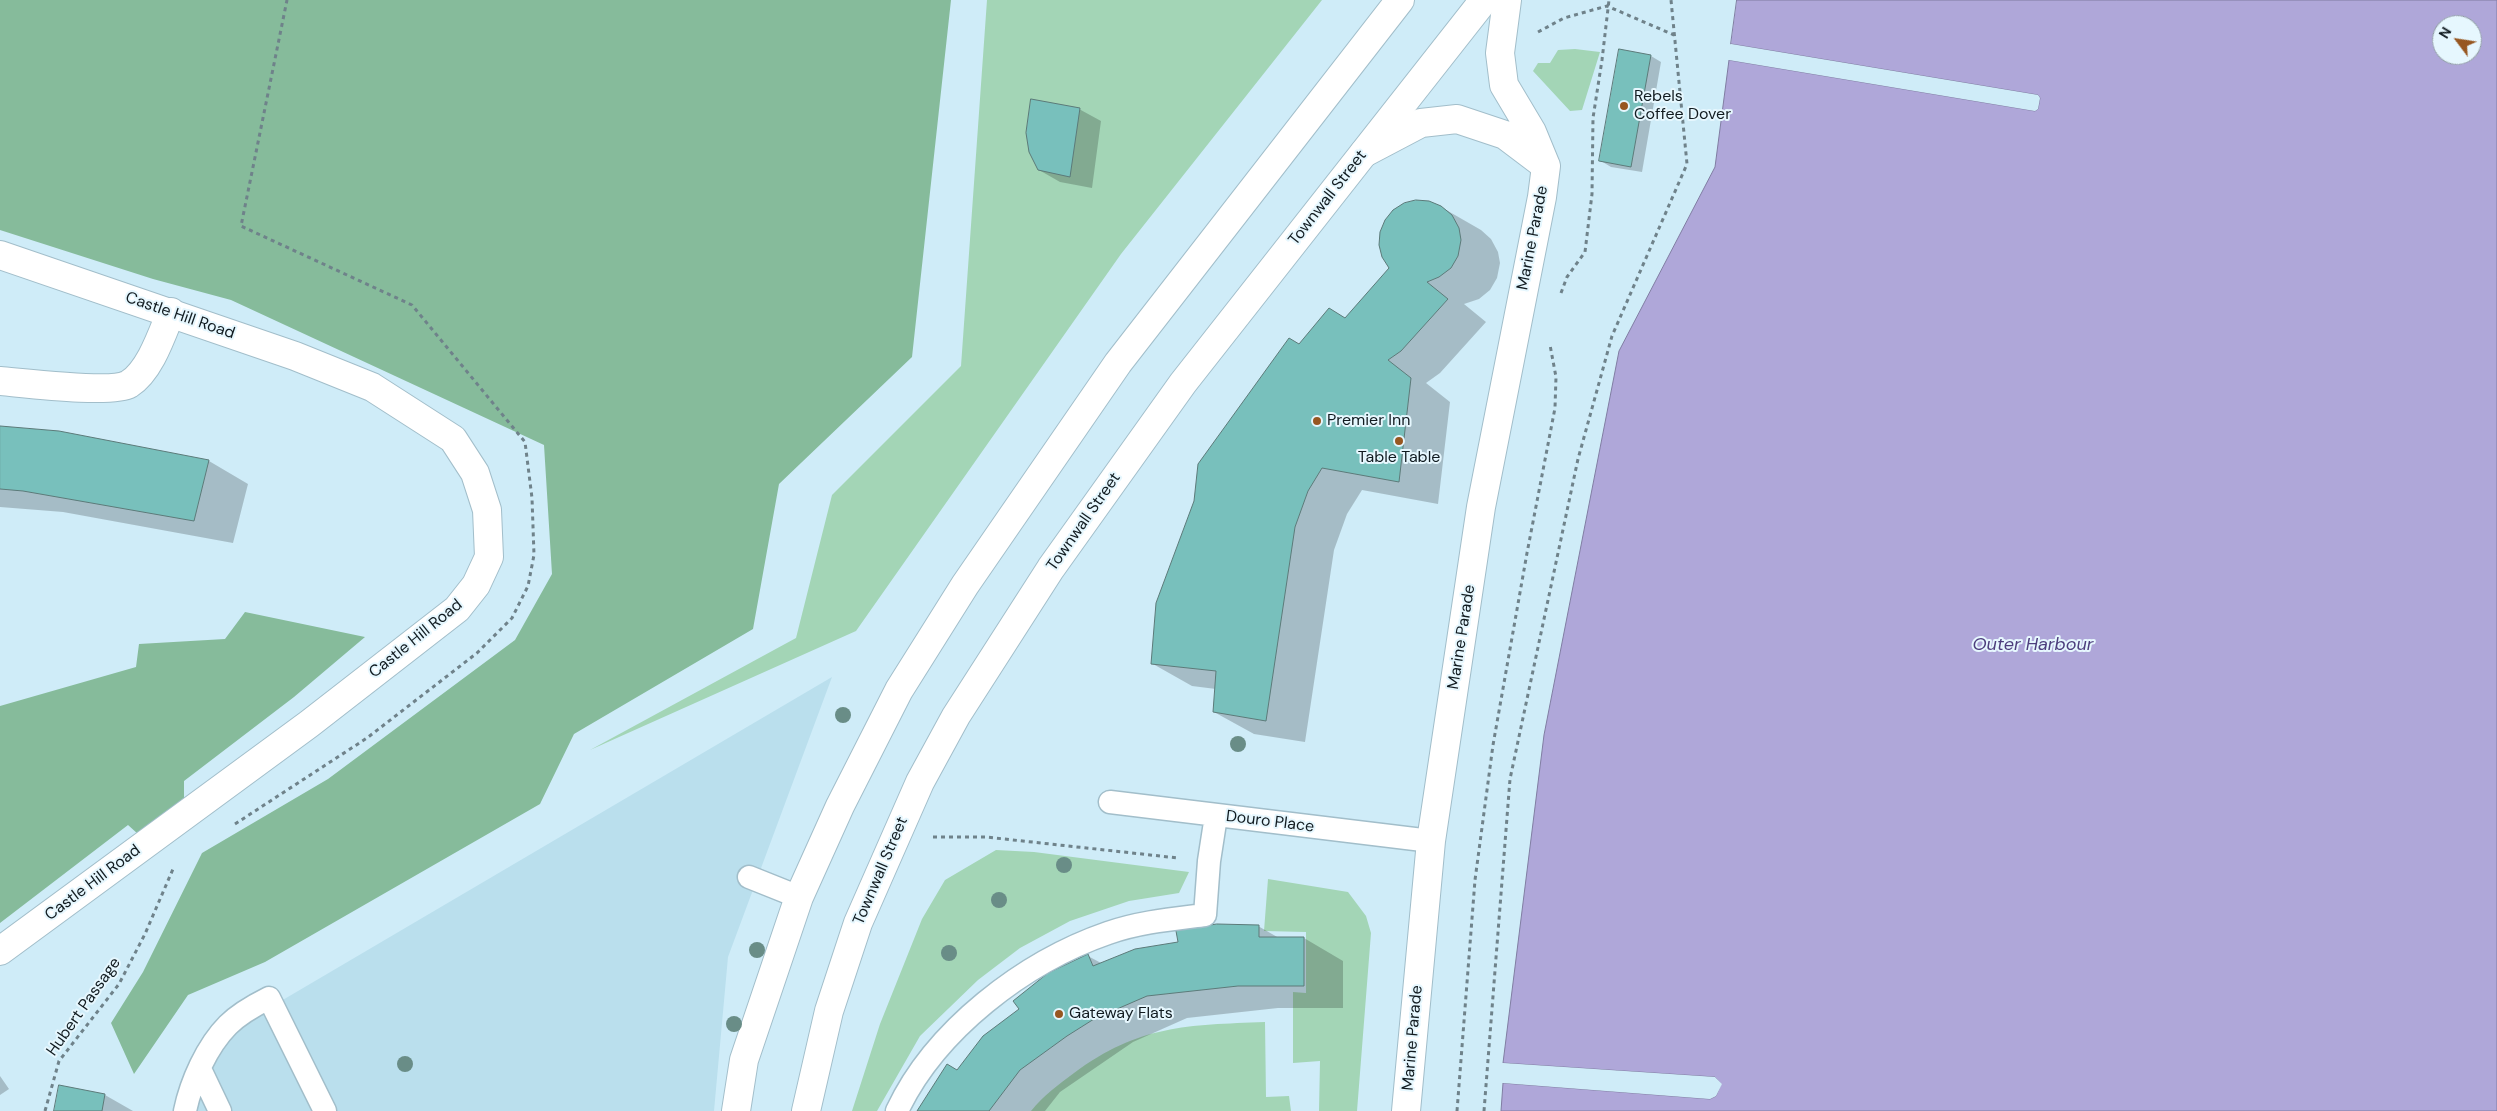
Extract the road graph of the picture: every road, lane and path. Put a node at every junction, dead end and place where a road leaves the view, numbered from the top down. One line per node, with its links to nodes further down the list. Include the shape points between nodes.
1 (287, 0): 19 (path, via 241,226 412,305 526,442 534,555 528,586 512,618 477,654 367,738)
2 (1400, 0): 25 (main road, via 1118,362 965,585 899,690 840,806)
3 (1484, 0): 10 (main road, Townwall Street)
4 (1507, 0): 9 (main road, Marine Parade)
5 (1609, 0): 7 (path)
6 (1670, 0): 8 (path)
7 (1607, 6): 8 (path); 9 (path, via 1564,18); 13 (path, via 1593,118 1592,194 1585,252 1567,277)
8 (1674, 35): 37 (path, via 1687,164 1612,336 1576,469 1510,779)
9 (1500, 53): 11 (main road, Marine Parade, via 1504,85 1532,132)
10 (1364, 152): 11 (main road, Marine Parade, via 1421,123 1457,119 1505,135); 20 (main road, Townwall Street, via 1182,382 1051,568 956,716 920,782)
11 (1546, 166): 21 (main road, Marine Parade, via 1481,507)
12 (0, 255): 14 (main road, Castle Hill Road)
13 (1558, 300)
14 (171, 312): 16 (main road, via 156,350 129,385 93,389); 26 (main road, Castle Hill Road, via 372,387 453,439 475,473 487,510 489,557 476,585 457,609 309,724)
15 (1550, 343): 36 (path, via 1556,377 1555,408 1493,745 1475,880)
16 (0, 381)
17 (1110, 802): 18 (lane, Douro Place)
18 (1216, 816): 21 (lane, Douro Place); 22 (lane)
19 (230, 828)
20 (896, 836): 22 (path, via 986,837); 33 (main road, Townwall Street, via 858,923 828,1011)
21 (1430, 840): 35 (main road, Marine Parade)
22 (1209, 861): 34 (lane, via 1205,914 1108,933 1039,965 1002,990 945,1039 924,1064)
23 (172, 870): 28 (path, Hubert Passage, via 119,984 59,1062)
24 (749, 877): 25 (lane)
25 (799, 897): 32 (main road, via 744,1060)
26 (0, 951)
27 (200, 1069): 29 (lane); 30 (lane); 31 (lane, via 228,1025 270,998)
28 (45, 1111)
29 (185, 1111)
30 (220, 1111)
31 (325, 1111)
32 (736, 1111)
33 (806, 1111)
34 (897, 1111)
35 (1406, 1111)
36 (1457, 1111)
37 (1484, 1111)

